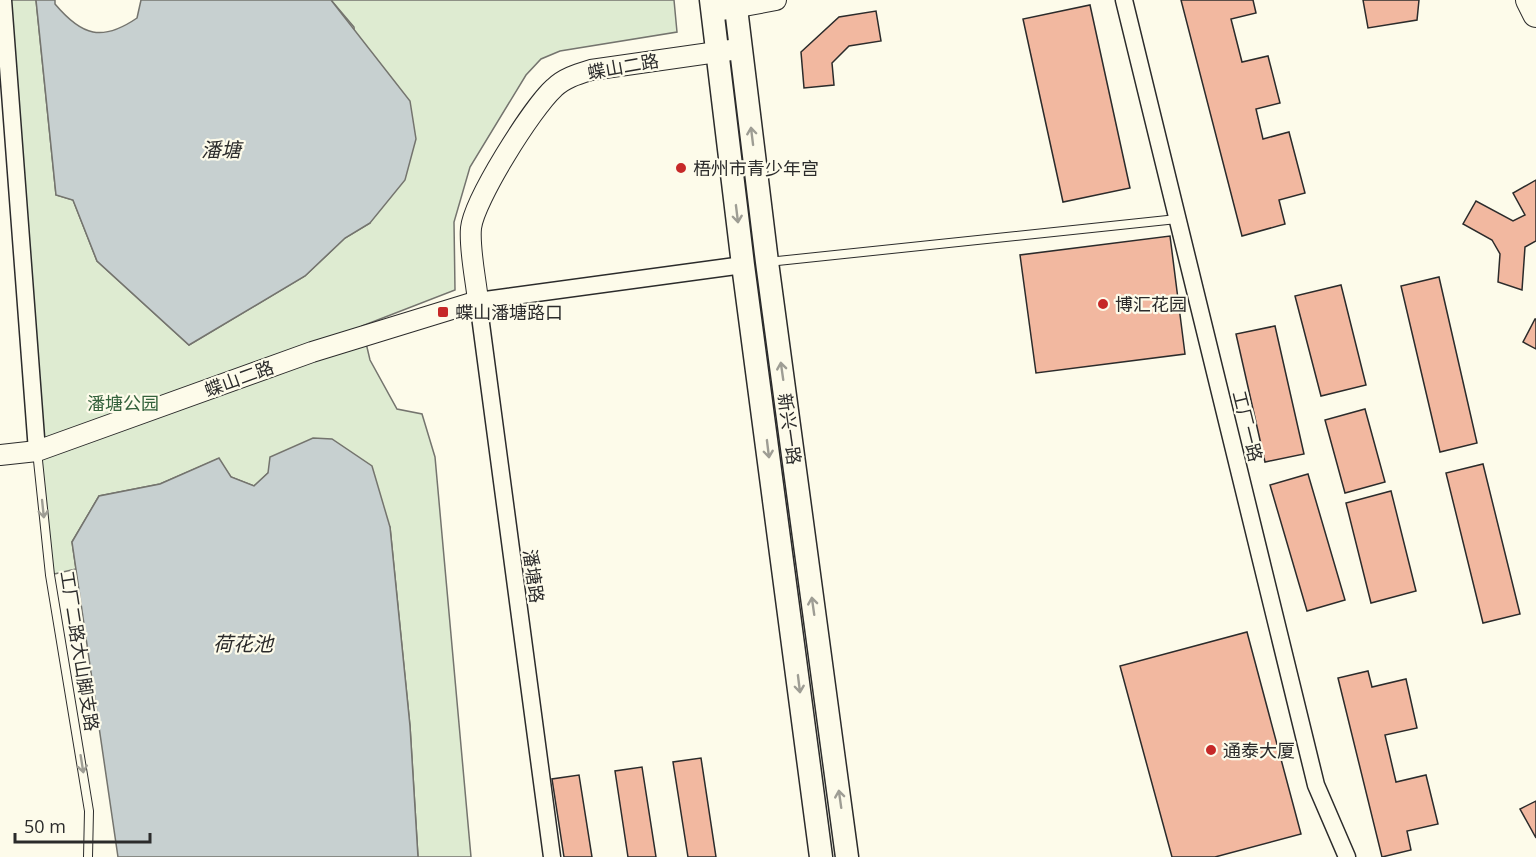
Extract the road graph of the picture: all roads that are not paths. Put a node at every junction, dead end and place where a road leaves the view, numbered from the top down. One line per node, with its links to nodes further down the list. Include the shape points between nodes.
1 (3, 0): 10 (street)
2 (776, 0): 5 (street)
3 (1124, 0): 11 (street, 工厂一路)
4 (1529, 0): 7 (main road)
5 (736, 4): 6 (street); 8 (main road, 新兴一路)
6 (712, 6): 9 (main road, 新兴一路)
7 (1536, 14)
8 (742, 48): 9 (street, 蝶山二路); 12 (main road, 新兴一路, one-way to 8)
9 (717, 51): 13 (main road, 新兴一路, one-way to 13); 14 (street, 蝶山二路, via 591,70 555,87 537,106 474,213 471,230)
10 (6, 130): 15 (street)
11 (1177, 219): 12 (lane); 21 (street, 工厂一路, via 1316,786)
12 (767, 262): 20 (main road, 新兴一路, one-way to 12)
13 (743, 265): 14 (street, 蝶山二路); 19 (main road, 新兴一路, one-way to 19)
14 (478, 301): 15 (street, 蝶山二路, via 312,352); 18 (street, 潘塘路)
15 (37, 451): 16 (street, 蝶山二路); 17 (lane, 工厂二路大山脚支路, one-way to 17, via 50,575 89,811)
16 (0, 455)
17 (88, 857)
18 (552, 857)
19 (821, 857)
20 (847, 857)
21 (1347, 857)

